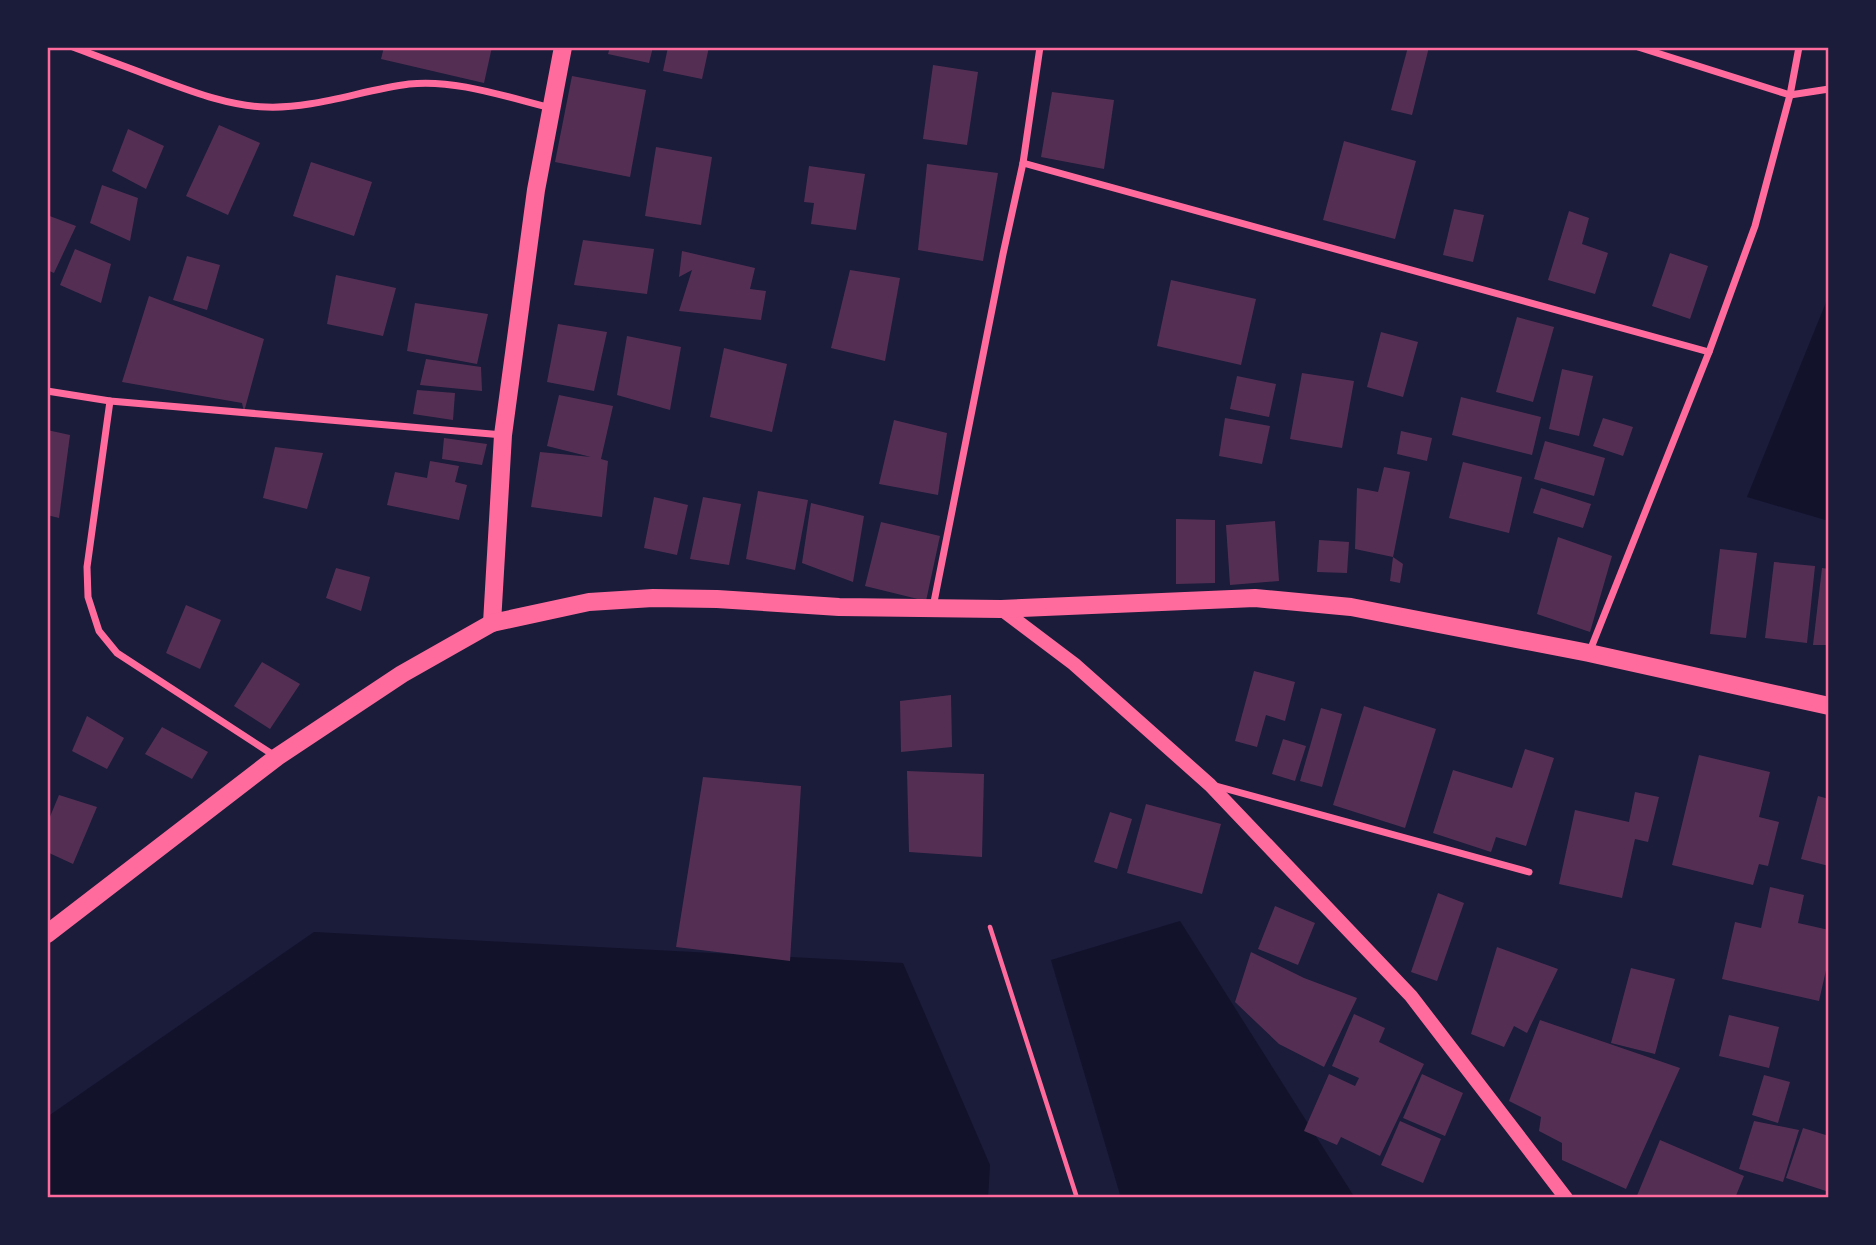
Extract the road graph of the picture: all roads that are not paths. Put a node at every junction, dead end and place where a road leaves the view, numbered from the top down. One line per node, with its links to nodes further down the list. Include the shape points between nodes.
1 (73, 47): 8 (street, via 235,104 306,104 412,84 447,85)
2 (563, 47): 8 (main road)
3 (1040, 47): 9 (street)
4 (1638, 47): 7 (street)
5 (1799, 47): 7 (street)
6 (1829, 89): 7 (street)
7 (1790, 95): 10 (street, via 1755,226)
8 (551, 108): 13 (main road)
9 (1023, 163): 10 (street); 14 (street)
10 (1709, 352): 17 (street)
11 (47, 391): 12 (street)
12 (110, 401): 13 (street); 19 (street, via 87,567 88,597 99,631 117,653)
13 (503, 435): 16 (main road)
14 (933, 608): 15 (main road); 16 (main road, via 653,598 589,602)
15 (1001, 609): 17 (main road, via 1255,598 1351,607); 20 (main road, via 1074,664)
16 (492, 623): 19 (main road, via 402,674)
17 (1589, 653): 18 (main road)
18 (1829, 706)
19 (276, 757): 22 (main road)
20 (1210, 785): 21 (street); 23 (main road, via 1411,996)
21 (1529, 872)
22 (47, 934)
23 (1566, 1198)

